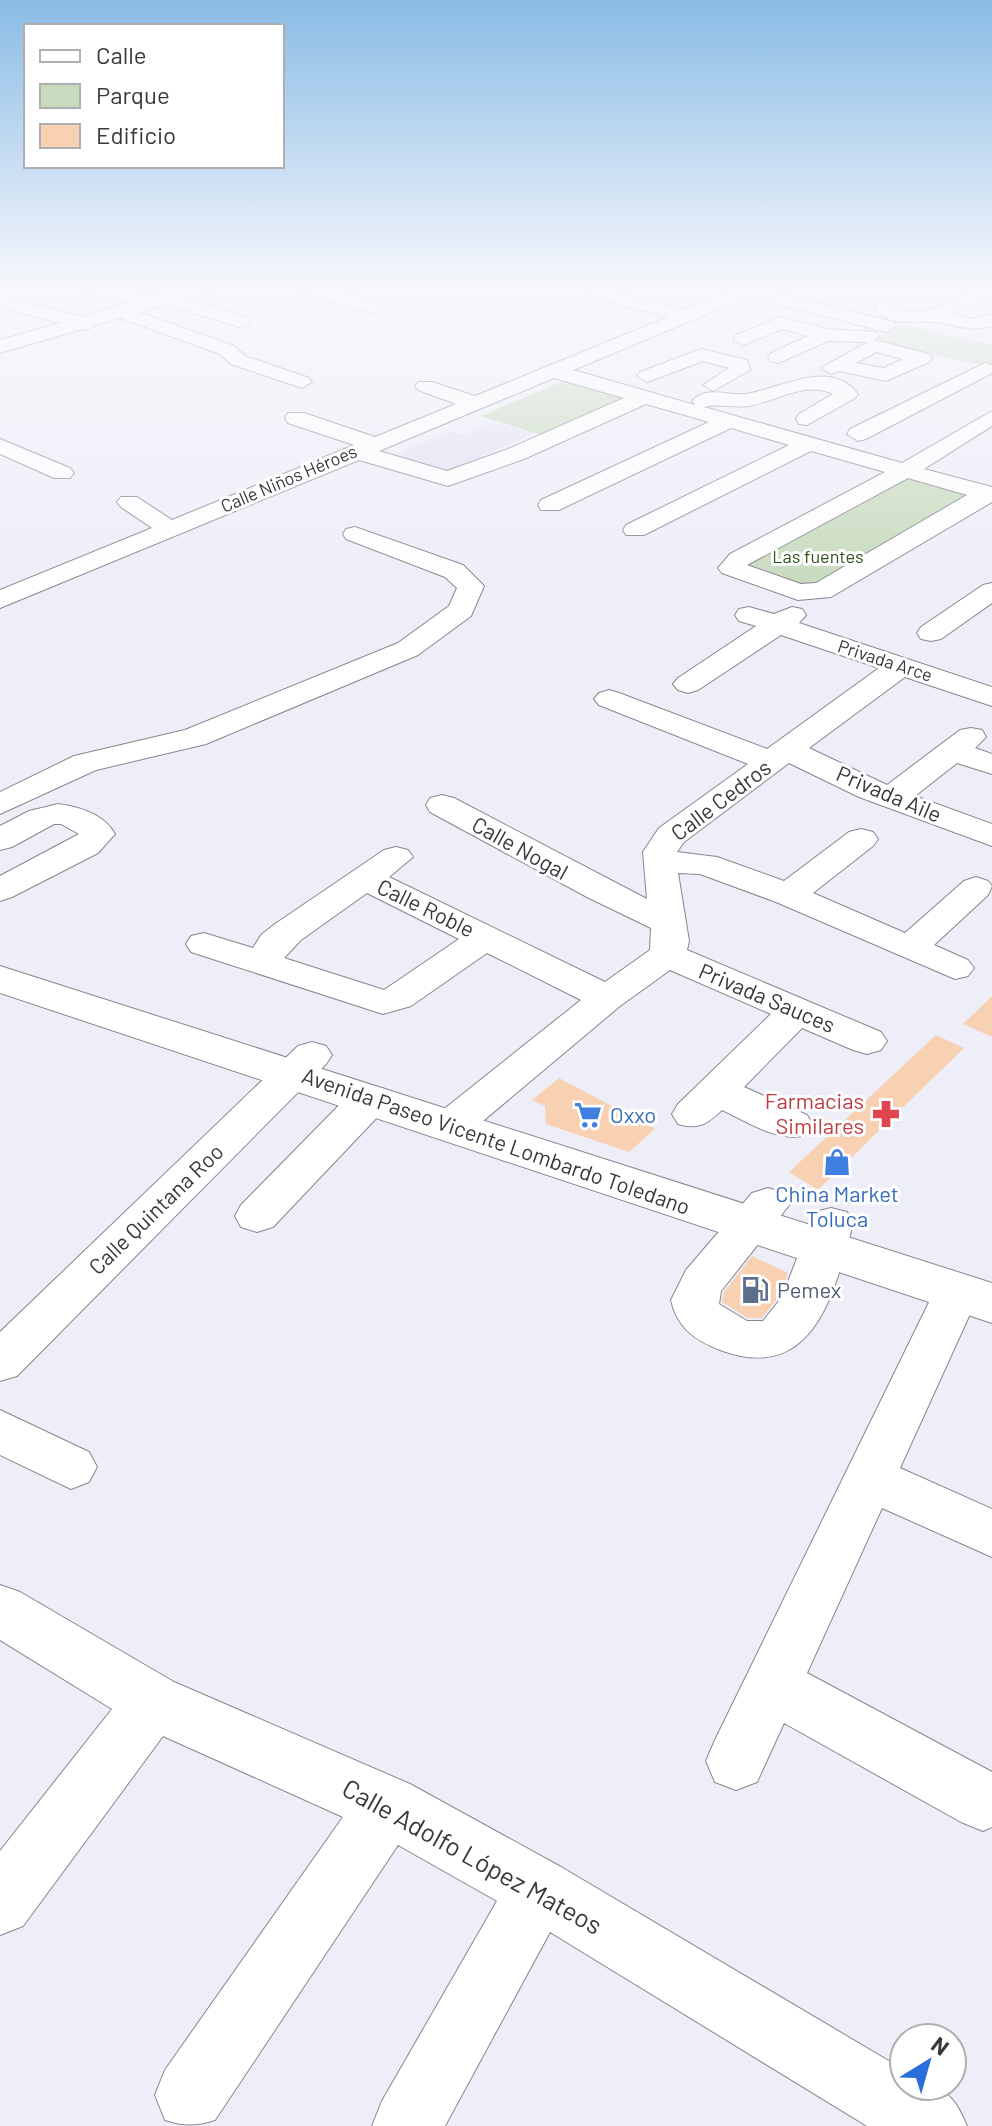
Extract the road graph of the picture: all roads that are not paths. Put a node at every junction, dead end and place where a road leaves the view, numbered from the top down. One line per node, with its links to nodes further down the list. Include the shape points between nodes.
1 (425, 386): 13 (street)
2 (523, 386): 13 (street, Calle Niños Héroes)
3 (528, 386): 21 (street)
4 (640, 386): 21 (street, via 516,454 448,479)
5 (664, 386): 14 (street)
6 (664, 386): 14 (street)
7 (726, 386): 14 (street)
8 (789, 386): 11 (street)
9 (824, 386): 11 (street, via 848,394 811,416)
10 (951, 386): 12 (street)
11 (757, 399): 14 (street)
12 (925, 399): 15 (street); 19 (street)
13 (474, 403): 18 (street, Calle Niños Héroes)
14 (711, 404): 20 (street); 27 (street)
15 (991, 417): 23 (street)
16 (296, 418): 21 (street)
17 (384, 421): 18 (street)
18 (409, 430): 21 (street, Calle Niños Héroes)
19 (858, 434)
20 (810, 443): 23 (street); 29 (street)
21 (367, 451): 28 (street, Calle Niños Héroes)
22 (6, 453): 24 (street)
23 (906, 470): 25 (street); 33 (street, via 732,564)
24 (62, 473)
25 (990, 494): 33 (street)
26 (129, 502): 28 (street)
27 (550, 505)
28 (169, 529): 32 (street, Calle Niños Héroes)
29 (635, 530)
30 (355, 534): 43 (street, via 454,571 471,586 461,610 408,649 354,672 195,737 85,763)
31 (992, 591): 35 (street)
32 (0, 600)
33 (794, 610): 34 (street, Privada Arce); 36 (street, Privada Arce); 37 (street)
34 (749, 615)
35 (931, 633)
36 (901, 666): 38 (street, Privada Arce); 40 (street, Calle Cedros)
37 (688, 684)
38 (992, 697)
39 (609, 699): 40 (street, Privada Aile)
40 (780, 756): 42 (street, Privada Aile); 49 (street, Calle Cedros)
41 (992, 765): 42 (street, via 962,744)
42 (891, 798): 45 (street, Privada Aile)
43 (0, 804)
44 (442, 805): 53 (street, Calle Nogal)
45 (992, 836)
46 (861, 839): 54 (street)
47 (0, 840): 52 (street, via 59,814 98,834 86,846)
48 (396, 857): 50 (street)
49 (664, 861): 53 (street); 54 (street, via 705,864); 56 (street)
50 (365, 879): 55 (street, Calle Roble); 60 (street, Calle Roble, via 274,943)
51 (976, 888): 58 (street)
52 (0, 890)
53 (599, 890): 56 (street, Calle Nogal)
54 (788, 895): 58 (street)
55 (486, 937): 60 (street, via 398,998 383,1002); 63 (street, Calle Roble)
56 (668, 939): 63 (street); 64 (street, Privada Sauces)
57 (204, 944): 60 (street)
58 (909, 948): 61 (street)
59 (0, 956): 66 (main road, Avenida Paseo Vicente Lombardo Toledano)
60 (263, 962)
61 (955, 968)
62 (0, 979): 66 (main road, Avenida Paseo Vicente Lombardo Toledano)
63 (607, 998): 68 (street)
64 (797, 1011): 65 (street, Privada Sauces); 69 (street, via 705,1102)
65 (867, 1041)
66 (303, 1064): 67 (main road, Avenida Paseo Vicente Lombardo Toledano); 68 (main road, Avenida Paseo Vicente Lombardo Toledano); 74 (street, Calle Quintana Roo)
67 (370, 1099): 68 (main road, Avenida Paseo Vicente Lombardo Toledano); 70 (street)
68 (461, 1118): 71 (main road, Avenida Paseo Vicente Lombardo Toledano)
69 (792, 1125)
70 (257, 1216)
71 (760, 1216): 72 (main road, Avenida Paseo Vicente Lombardo Toledano); 72 (street, via 702,1282 694,1300 698,1315 751,1341 784,1331 797,1314)
72 (827, 1237): 73 (main road, Avenida Paseo Vicente Lombardo Toledano)
73 (984, 1294): 77 (street)
74 (0, 1362)
75 (0, 1431): 76 (street)
76 (71, 1467)
77 (870, 1479): 78 (street); 80 (street)
78 (992, 1534)
79 (0, 1610): 81 (street, Calle Adolfo López Mateos)
80 (772, 1685): 82 (street); 83 (street)
81 (153, 1702): 84 (street, Calle Adolfo López Mateos); 86 (street)
82 (736, 1761)
83 (983, 1800)
84 (388, 1806): 85 (street, Calle Adolfo López Mateos); 87 (street)
85 (539, 1889): 88 (street, Calle Adolfo López Mateos); 89 (street)
86 (0, 1903)
87 (190, 2095)
88 (918, 2122)
89 (407, 2126)

